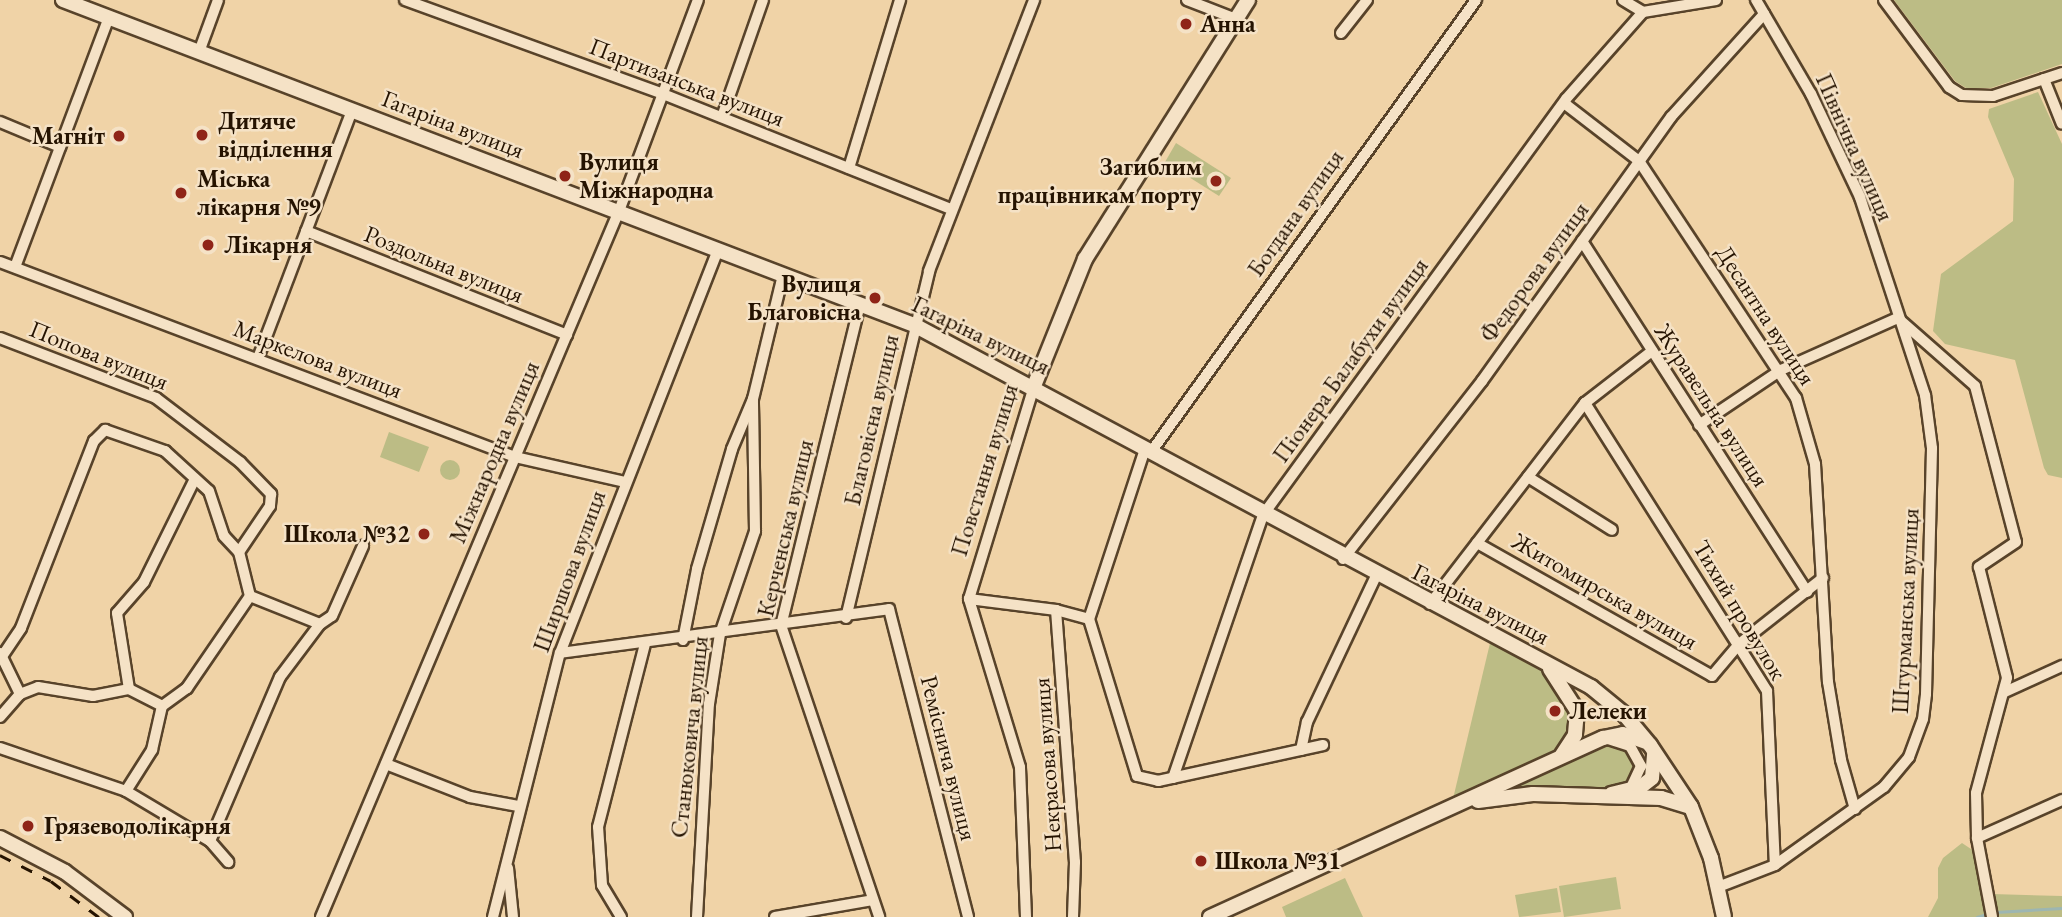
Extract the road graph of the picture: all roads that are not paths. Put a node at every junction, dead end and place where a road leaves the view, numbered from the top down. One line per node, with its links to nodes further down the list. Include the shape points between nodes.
1 (63, 0): 18 (street, Гагаріна вулиця)
2 (218, 0): 21 (street)
3 (405, 0): 24 (street, Партизанська вулиця)
4 (698, 0): 24 (street, Міжнародна вулиця)
5 (763, 0): 27 (street)
6 (900, 0): 32 (street)
7 (1034, 0): 33 (street, Благовісна вулиця)
8 (1187, 0): 19 (street)
9 (1248, 0): 19 (street, Повстання вулиця)
10 (1367, 0): 20 (street)
11 (1476, 0): 53 (street, Богдана вулиця)
12 (1623, 0): 16 (street)
13 (1716, 0): 16 (street)
14 (1756, 0): 17 (street, Північна вулиця)
15 (1884, 0): 23 (street, via 1949,87 1962,95 1993,96)
16 (1643, 12): 25 (street, Піонера Балабухи вулиця)
17 (1764, 14): 31 (street, Федорова вулиця, via 1696,88); 42 (street, Північна вулиця, via 1811,94 1860,197)
18 (109, 17): 21 (street, Гагаріна вулиця); 30 (street)
19 (1236, 19): 49 (street, Повстання вулиця, via 1085,259)
20 (1341, 33)
21 (199, 52): 26 (street, Гагаріна вулиця)
22 (2062, 73): 23 (street)
23 (2045, 79): 29 (street)
24 (663, 94): 27 (street, Партизанська вулиця); 34 (street, Міжнародна вулиця)
25 (1564, 103): 31 (street, Десантна вулиця); 58 (street, Піонера Балабухи вулиця)
26 (352, 110): 34 (street, Гагаріна вулиця); 35 (street)
27 (722, 117): 32 (street, Партизанська вулиця)
28 (0, 122): 30 (street)
29 (2062, 124)
30 (60, 147): 39 (street)
31 (1640, 161): 36 (street, Федорова вулиця); 48 (street, Десантна вулиця)
32 (849, 168): 33 (street, Партизанська вулиця)
33 (951, 209): 43 (street, Благовісна вулиця)
34 (619, 211): 37 (street, Гагаріна вулиця); 44 (street, Міжнародна вулиця)
35 (306, 231): 44 (street, Роздольна вулиця); 47 (street)
36 (1582, 242): 46 (street, Журавельна вулиця); 63 (street, Федорова вулиця)
37 (718, 249): 40 (street, Гагаріна вулиця); 57 (street, Ширшова вулиця)
38 (0, 262): 39 (street, Маркелова вулиця)
39 (15, 267): 47 (street, Маркелова вулиця)
40 (783, 275): 41 (street, Гагаріна вулиця); 50 (street, Станюковича вулиця)
41 (860, 304): 43 (street, Гагаріна вулиця); 74 (street, Керченська вулиця)
42 (1898, 318): 48 (street); 84 (street, via 1968,377 1980,397 2016,541 1979,567 2006,665); 102 (street, Штурманська вулиця, via 1922,382 1932,448 1924,711 1903,765)
43 (915, 325): 49 (street, Гагаріна вулиця); 71 (street, Благовісна вулиця)
44 (566, 335): 54 (street, Міжнародна вулиця)
45 (0, 338): 62 (street, Попова вулиця, via 156,398 240,462 268,489 272,500)
46 (1652, 351): 51 (street); 52 (street, Журавельна вулиця)
47 (258, 358): 54 (street, Маркелова вулиця)
48 (1781, 370): 52 (street); 65 (street, Десантна вулиця, via 1809,431 1820,499)
49 (1034, 386): 53 (street, Гагаріна вулиця); 68 (street, Повстання вулиця)
50 (752, 399): 75 (street, Станюковича вулиця, via 755,531); 76 (street, Станюковича вулиця, via 732,449 697,569)
51 (1585, 403): 55 (street); 78 (street, Тихий провулок)
52 (1699, 425): 66 (street, Журавельна вулиця)
53 (1148, 451): 58 (street, Гагаріна вулиця); 72 (street, Богдана вулиця)
54 (515, 457): 57 (street, Маркелова вулиця); 94 (street, Міжнародна вулиця)
55 (1528, 477): 59 (street); 60 (street)
56 (195, 479): 62 (street, via 209,491 224,536); 80 (street, via 165,451 105,430 94,441 21,628); 83 (street, via 145,582 117,612)
57 (625, 482): 79 (street, Ширшова вулиця)
58 (1263, 516): 63 (street, Гагаріна вулиця); 95 (street, Піонера Балабухи вулиця)
59 (1612, 530)
60 (1477, 543): 69 (street); 78 (street, Житомирська вулиця, via 1712,676)
61 (363, 546): 73 (street, via 332,616)
62 (239, 552): 67 (street)
63 (1343, 559): 64 (street, Гагаріна вулиця)
64 (1376, 576): 69 (street, Гагаріна вулиця); 92 (street, via 1307,722)
65 (1823, 578): 66 (street); 102 (street, Десантна вулиця, via 1828,682)
66 (1807, 592): 78 (street)
67 (250, 596): 73 (street); 86 (street, via 187,688)
68 (969, 599): 70 (street); 121 (street, via 1018,759)
69 (1430, 604): 81 (street, Гагаріна вулиця)
70 (1056, 610): 72 (street); 122 (street, Некрасова вулиця, via 1075,862)
71 (846, 618): 74 (street); 120 (street, Реміснича вулиця, via 889,609)
72 (1089, 619): 95 (street, via 1137,776 1146,781)
73 (320, 624): 106 (street, via 279,677)
74 (781, 625): 75 (street); 111 (street, Керченська вулиця)
75 (720, 634): 76 (street); 117 (street, Станюковича вулиця, via 709,704)
76 (683, 640): 77 (street)
77 (645, 644): 79 (street); 116 (street, via 598,827 602,885 610,906)
78 (1740, 644): 109 (street, Тихий провулок, via 1769,701 1768,785)
79 (560, 653): 100 (street, Ширшова вулиця)
80 (1, 654): 85 (street)
81 (1545, 663): 90 (street, Гагаріна вулиця, via 1607,699); 93 (street, via 1577,711 1575,735)
82 (2062, 666): 84 (street)
83 (129, 689): 85 (street, via 93,695 38,687); 86 (street)
84 (2005, 692): 105 (street, via 1980,767)
85 (20, 694): 87 (street)
86 (162, 706): 96 (street, via 152,750)
87 (0, 717)
88 (1603, 738): 90 (street, via 1623,734); 93 (street); 97 (street, via 1634,750 1641,766 1638,778 1626,790)
89 (1323, 745): 92 (street)
90 (1650, 745): 98 (street, via 1656,761 1652,778 1641,792); 101 (street, Гагаріна вулиця)
91 (0, 748): 96 (street)
92 (1301, 750): 95 (street)
93 (1562, 755): 103 (street)
94 (386, 764): 100 (street, via 470,797); 113 (street, Міжнародна вулиця)
95 (1172, 778)
96 (126, 791): 106 (street)
97 (1573, 796): 98 (street); 103 (street, via 1511,795)
98 (1624, 797): 101 (street, via 1669,799)
99 (2062, 800): 105 (street)
100 (518, 806): 107 (street, Ширшова вулиця)
101 (1690, 807): 110 (street, Гагаріна вулиця)
102 (1855, 809): 109 (street, Штурманська вулиця)
103 (1437, 814): 123 (street)
104 (0, 838): 112 (street, via 65,872)
105 (1977, 838): 125 (street)
106 (209, 841): 108 (street)
107 (509, 841): 114 (street, Ширшова вулиця); 115 (street, via 508,897)
108 (228, 863)
109 (1775, 865): 110 (street, Штурманська вулиця)
110 (1718, 887): 124 (street, Гагаріна вулиця)
111 (873, 900): 118 (street); 119 (street, Керченська вулиця)
112 (125, 917)
113 (321, 917)
114 (493, 917)
115 (513, 917)
116 (621, 917)
117 (697, 917)
118 (775, 917)
119 (879, 917)
120 (968, 917)
121 (1026, 917)
122 (1073, 917)
123 (1210, 917)
124 (1724, 917)
125 (1992, 917)

